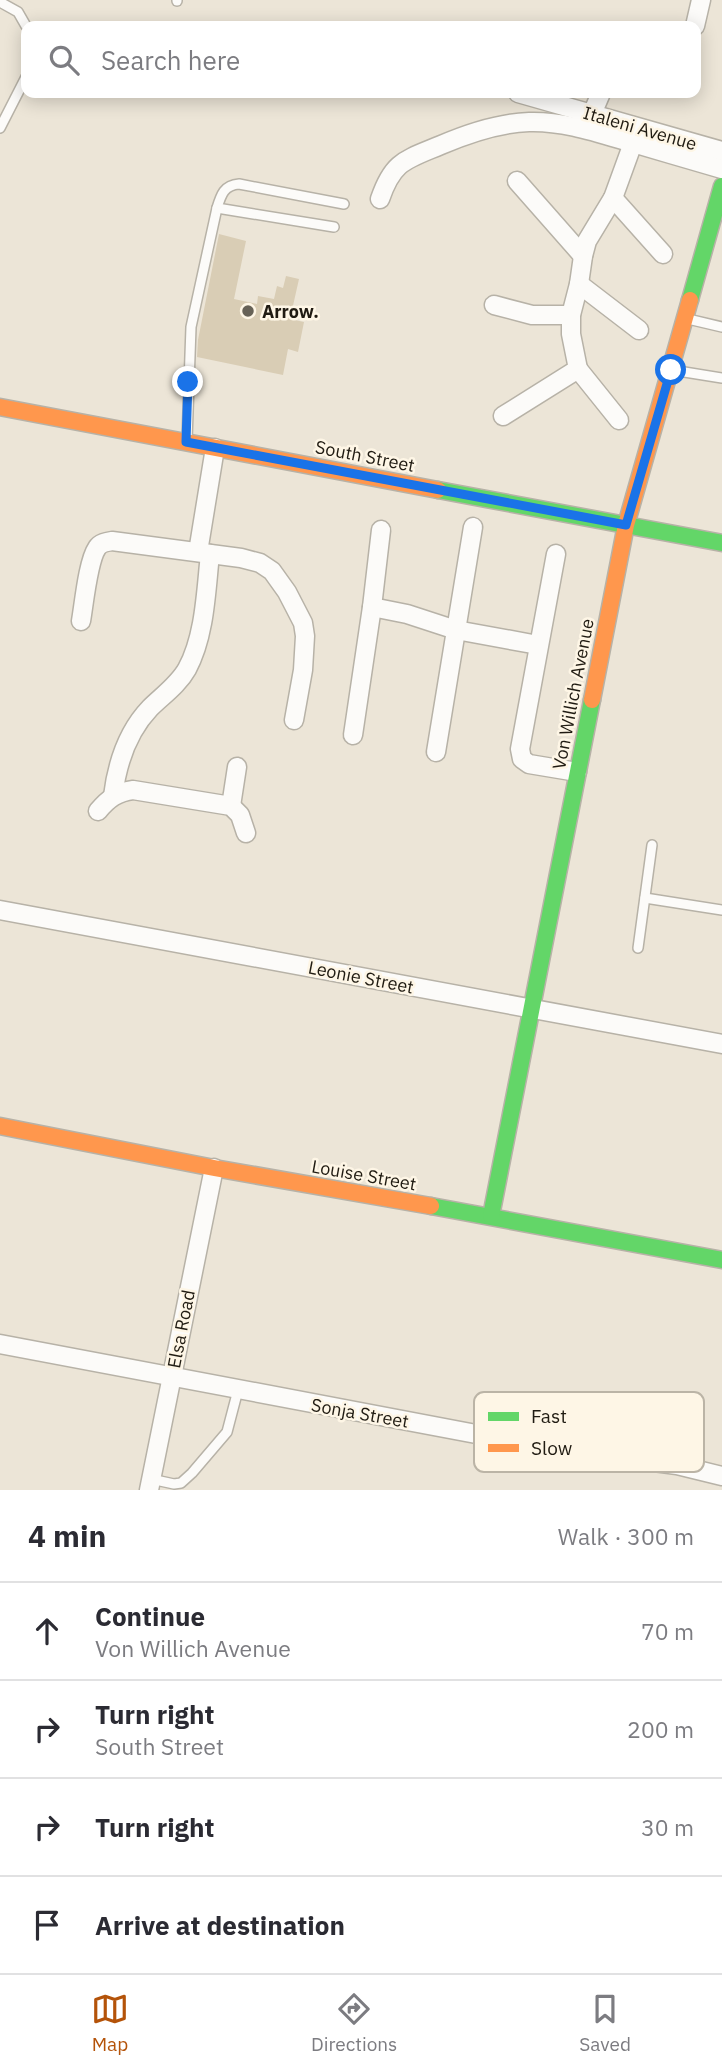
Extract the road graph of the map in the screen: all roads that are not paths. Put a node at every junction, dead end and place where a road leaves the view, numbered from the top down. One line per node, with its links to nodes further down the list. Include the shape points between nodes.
1 (701, 0): 4 (street)
2 (0, 2): 3 (lane, via 18,12)
3 (23, 21)
4 (696, 21)
5 (21, 87): 9 (lane)
6 (536, 98): 8 (street, Italeni Avenue)
7 (599, 98): 8 (street)
8 (592, 114): 11 (street, Italeni Avenue)
9 (0, 128)
10 (634, 143): 12 (street); 15 (street); 16 (street, via 553,123 497,126 402,163 387,180)
11 (722, 151)
12 (722, 169)
13 (517, 181): 21 (street)
14 (722, 186): 25 (street, Von Willich Avenue)
15 (613, 198): 20 (street); 21 (street)
16 (380, 199)
17 (344, 204): 18 (lane, via 239,184 222,192)
18 (217, 208): 19 (lane); 34 (lane, via 191,327)
19 (334, 227)
20 (663, 254)
21 (583, 256): 22 (street)
22 (579, 284): 24 (street); 27 (street)
23 (494, 305): 24 (street, via 532,314)
24 (570, 315): 28 (street)
25 (686, 318): 26 (lane); 29 (street, Von Willich Avenue)
26 (722, 327)
27 (639, 330)
28 (578, 369): 32 (street); 33 (street)
29 (671, 370): 30 (lane); 36 (street, Von Willich Avenue)
30 (722, 378)
31 (0, 407): 34 (street, South Street)
32 (503, 416)
33 (619, 420)
34 (186, 442): 35 (street, South Street)
35 (215, 448): 36 (street, South Street); 40 (street)
36 (626, 525): 39 (street, South Street); 50 (street, Von Willich Avenue)
37 (473, 527): 44 (street)
38 (380, 530): 42 (street)
39 (722, 543)
40 (204, 553): 43 (street, via 112,541 100,544 92,559); 46 (street, via 260,563 272,571 293,602 305,636); 51 (street, via 202,621 193,654 180,679 134,729 117,770)
41 (556, 554): 45 (street)
42 (372, 607): 44 (street); 47 (street)
43 (81, 621)
44 (456, 630): 45 (street); 48 (street)
45 (538, 645): 50 (street, via 520,754 529,764)
46 (294, 720)
47 (354, 735)
48 (436, 752)
49 (237, 767): 52 (street)
50 (577, 772): 60 (street, Von Willich Avenue)
51 (113, 796): 52 (street, via 133,790); 53 (street)
52 (231, 806): 54 (street)
53 (98, 811)
54 (246, 833)
55 (652, 845): 56 (lane)
56 (645, 898): 58 (lane); 59 (lane)
57 (0, 910): 60 (street, Leonie Street)
58 (722, 910)
59 (638, 948)
60 (531, 1009): 61 (street, Leonie Street); 64 (street, Von Willich Avenue)
61 (722, 1044)
62 (0, 1126): 63 (street, Louise Street)
63 (214, 1168): 64 (street, Louise Street); 67 (street, Elsa Road)
64 (491, 1216): 65 (street, Louise Street)
65 (722, 1260)
66 (0, 1344): 67 (street, Sonja Street)
67 (172, 1377): 68 (street, Sonja Street); 72 (street, Elsa Road)
68 (238, 1390): 69 (street, Sonja Street); 73 (lane, via 227,1432)
69 (474, 1434)
70 (704, 1472): 71 (street, Sonja Street)
71 (722, 1476)
72 (150, 1485): 73 (lane)
73 (182, 1486)

